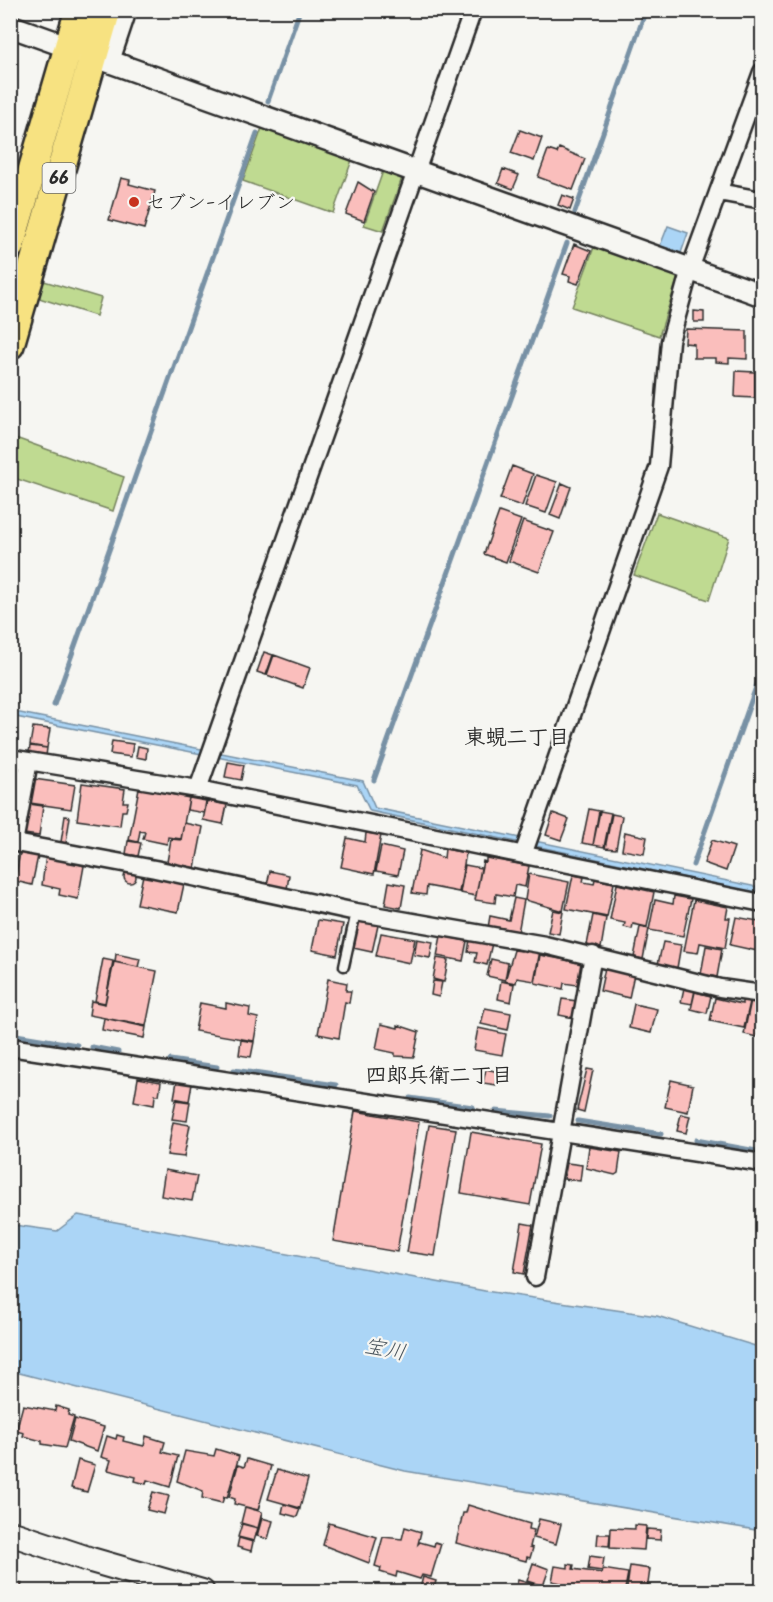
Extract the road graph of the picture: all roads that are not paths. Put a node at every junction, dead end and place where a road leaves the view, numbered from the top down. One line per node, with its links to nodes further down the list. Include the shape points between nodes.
1 (79, 10): 6 (main road, 66)
2 (107, 10): 7 (main road, 66)
3 (129, 10): 7 (street)
4 (473, 10): 9 (street)
5 (10, 26): 6 (street)
6 (68, 46): 7 (street); 12 (main road, 66)
7 (103, 58): 9 (street); 15 (main road, 66)
8 (762, 72): 10 (street)
9 (415, 171): 13 (street); 18 (street)
10 (718, 192): 11 (street); 13 (street)
11 (762, 200)
12 (10, 246)
13 (690, 269): 14 (street); 20 (street, via 670,341 659,466)
14 (762, 295)
15 (10, 345)
16 (10, 758): 17 (street)
17 (29, 761): 18 (street); 19 (street)
18 (198, 789): 20 (street)
19 (12, 842): 22 (street)
20 (526, 846): 21 (street)
21 (762, 903)
22 (356, 912): 23 (street); 24 (lane)
23 (593, 955): 25 (street, via 720,988); 27 (street)
24 (344, 966)
25 (762, 994)
26 (10, 1047): 27 (street)
27 (562, 1131): 28 (street); 29 (street)
28 (762, 1163)
29 (535, 1277)
30 (10, 1533): 31 (main road)
31 (202, 1592)

